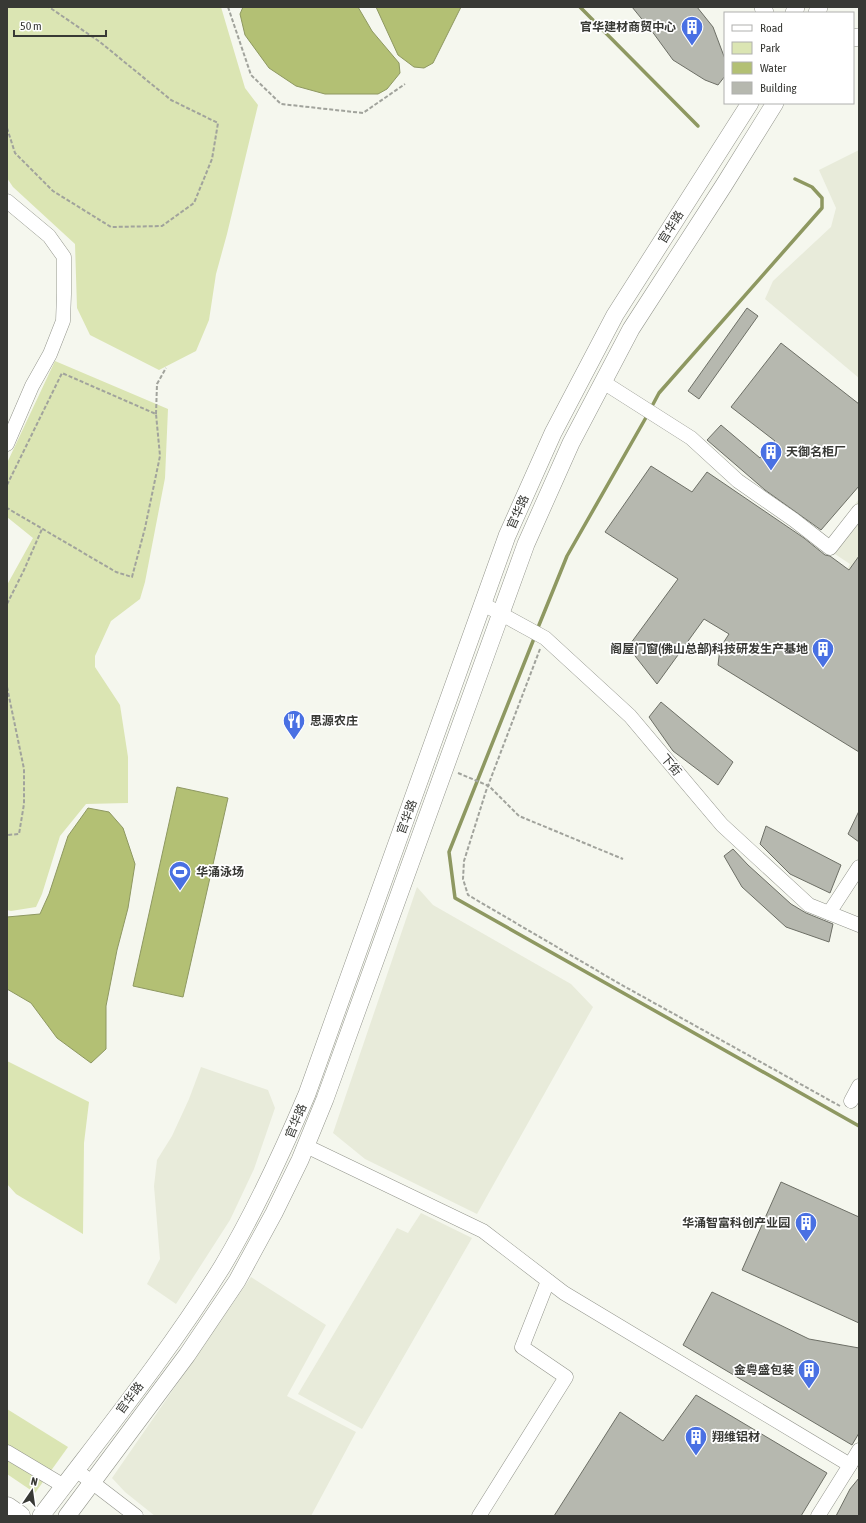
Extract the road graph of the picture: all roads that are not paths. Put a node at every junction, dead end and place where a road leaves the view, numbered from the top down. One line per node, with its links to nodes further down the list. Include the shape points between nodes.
1 (749, 104): 7 (main road, 官华路, via 615,315 553,433 507,536)
2 (774, 104): 4 (main road, 官华路, via 645,306)
3 (7, 201): 5 (street, via 49,236 64,257 64,294 63,321)
4 (603, 382): 6 (street, via 691,438 738,481 830,548); 8 (main road, 官华路, via 571,442 533,530)
5 (7, 444)
6 (859, 511)
7 (483, 604): 8 (street, 下街); 19 (main road, 官华路, via 308,1094 283,1151 222,1266 173,1341)
8 (501, 614): 10 (street, 下街, via 545,638 630,716 722,826 809,905); 14 (main road, 官华路)
9 (859, 867): 10 (street)
10 (829, 913): 11 (street, 下街)
11 (859, 925)
12 (859, 1086): 13 (street)
13 (847, 1104)
14 (306, 1146): 15 (street, via 483,1231); 20 (main road, 官华路, via 237,1281 187,1355)
15 (548, 1281): 18 (street); 25 (street, via 522,1347 566,1378)
16 (859, 1450): 18 (street)
17 (7, 1452): 21 (street)
18 (850, 1465): 26 (street)
19 (76, 1470): 20 (street); 21 (main road, 官华路)
20 (92, 1482): 23 (main road, 官华路); 24 (street)
21 (64, 1486): 22 (main road, 官华路)
22 (41, 1516)
23 (67, 1516)
24 (136, 1516)
25 (479, 1516)
26 (818, 1516)

